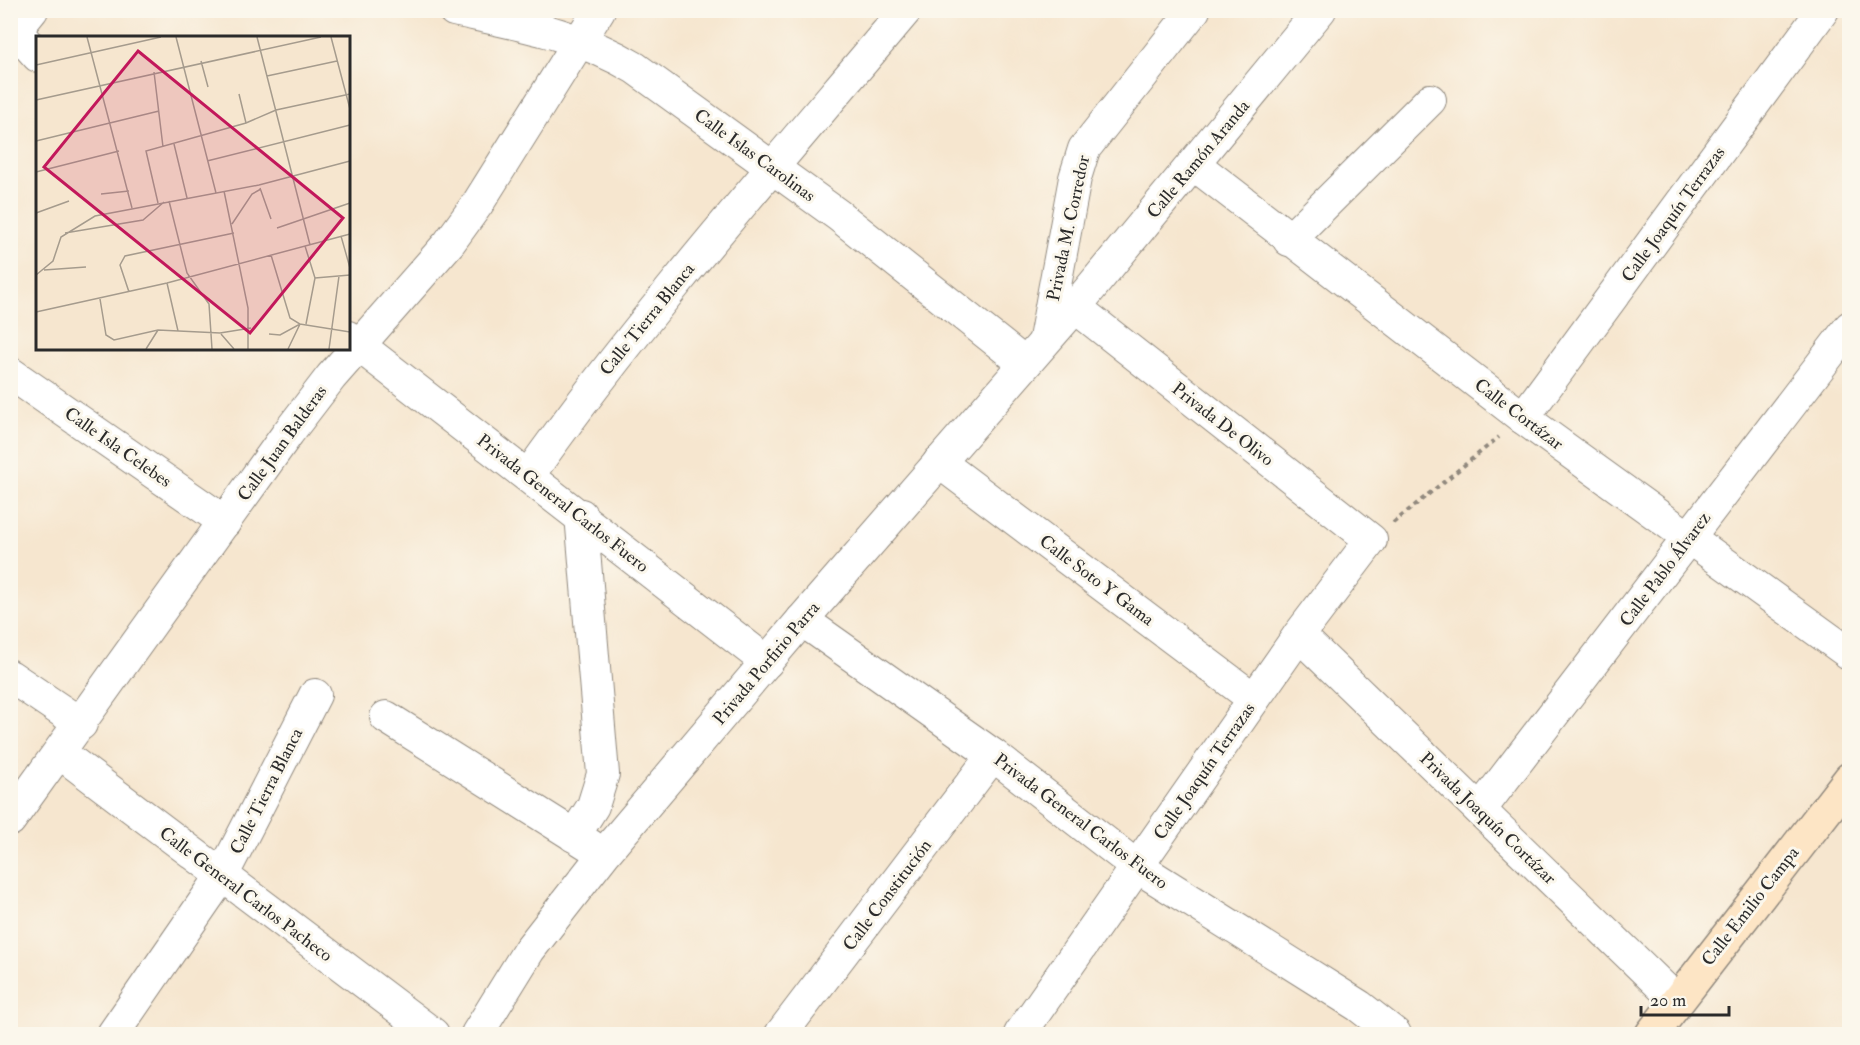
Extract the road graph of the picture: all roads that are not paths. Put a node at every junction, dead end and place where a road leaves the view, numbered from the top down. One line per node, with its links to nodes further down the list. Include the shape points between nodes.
1 (454, 10): 8 (street, Calle Islas Carolinas)
2 (599, 10): 8 (street, Calle Juan Balderas)
3 (906, 10): 12 (street)
4 (1194, 10): 16 (street, Privada M. Corredor, via 1084,149)
5 (1320, 10): 11 (street, Calle Ramón Aranda)
6 (1824, 10): 21 (street, Calle Joaquín Terrazas)
7 (19, 22): 9 (street)
8 (578, 39): 12 (street, Calle Islas Carolinas, via 636,68); 17 (street, Calle Juan Balderas, via 478,203 449,243)
9 (36, 52)
10 (1430, 100): 13 (street)
11 (1195, 165): 13 (street, Calle Cortázar); 14 (street, Calle Ramón Aranda)
12 (773, 168): 19 (street, Calle Islas Carolinas); 23 (street, Calle Tierra Blanca, via 619,353)
13 (1289, 240): 21 (street, Calle Cortázar)
14 (1074, 307): 16 (street, Privada Porfirio Parra); 27 (street, Privada De Olivo)
15 (1850, 327): 26 (street, Calle Pablo Álvarez)
16 (1045, 339): 19 (street, Privada Porfirio Parra)
17 (353, 341): 23 (street, Privada General Carlos Fuero)
18 (347, 350): 25 (street, Calle Juan Balderas)
19 (1024, 363): 22 (street, Privada Porfirio Parra)
20 (10, 373): 25 (street, Calle Isla Celebes)
21 (1523, 418): 26 (street, Calle Cortázar)
22 (939, 462): 28 (street, Privada Porfirio Parra); 34 (street, Calle Soto Y Gama)
23 (528, 476): 24 (street, Privada General Carlos Fuero)
24 (581, 515): 31 (street, Privada General Carlos Fuero); 42 (street, via 603,774 593,806)
25 (225, 522): 36 (street, Calle Juan Balderas)
26 (1688, 539): 30 (street, Calle Cortázar); 40 (street, Calle Pablo Álvarez)
27 (1371, 540): 29 (street, Calle Joaquín Terrazas)
28 (802, 620): 31 (street, Privada Porfirio Parra); 38 (street, Privada General Carlos Fuero)
29 (1299, 635): 34 (street, Calle Joaquín Terrazas); 40 (street, Privada Joaquín Cortázar)
30 (1850, 654)
31 (767, 662): 43 (street, Privada Porfirio Parra)
32 (10, 676): 36 (street)
33 (315, 695): 45 (street, Calle Tierra Blanca)
34 (1254, 699): 44 (street, Calle Joaquín Terrazas)
35 (386, 717): 42 (street)
36 (81, 724): 37 (street, Calle Juan Balderas)
37 (60, 753): 41 (street, Calle Juan Balderas); 45 (street, Calle General Carlos Pacheco)
38 (993, 755): 44 (street, Privada General Carlos Fuero); 50 (street, Calle Constitución)
39 (1850, 779): 46 (street, Calle Emilio Campa)
40 (1480, 810): 46 (street, Privada Joaquín Cortázar)
41 (10, 820)
42 (574, 836): 43 (street)
43 (604, 854): 49 (street, Privada Porfirio Parra, via 528,950)
44 (1136, 866): 51 (street, Calle Joaquín Terrazas); 52 (street, Privada General Carlos Fuero, via 1359,1006)
45 (222, 876): 47 (street, Calle Tierra Blanca); 48 (street, Calle General Carlos Pacheco)
46 (1677, 1001): 53 (street, Calle Emilio Campa)
47 (113, 1035)
48 (433, 1035)
49 (477, 1035)
50 (781, 1035)
51 (1020, 1035)
52 (1395, 1035)
53 (1652, 1035)

